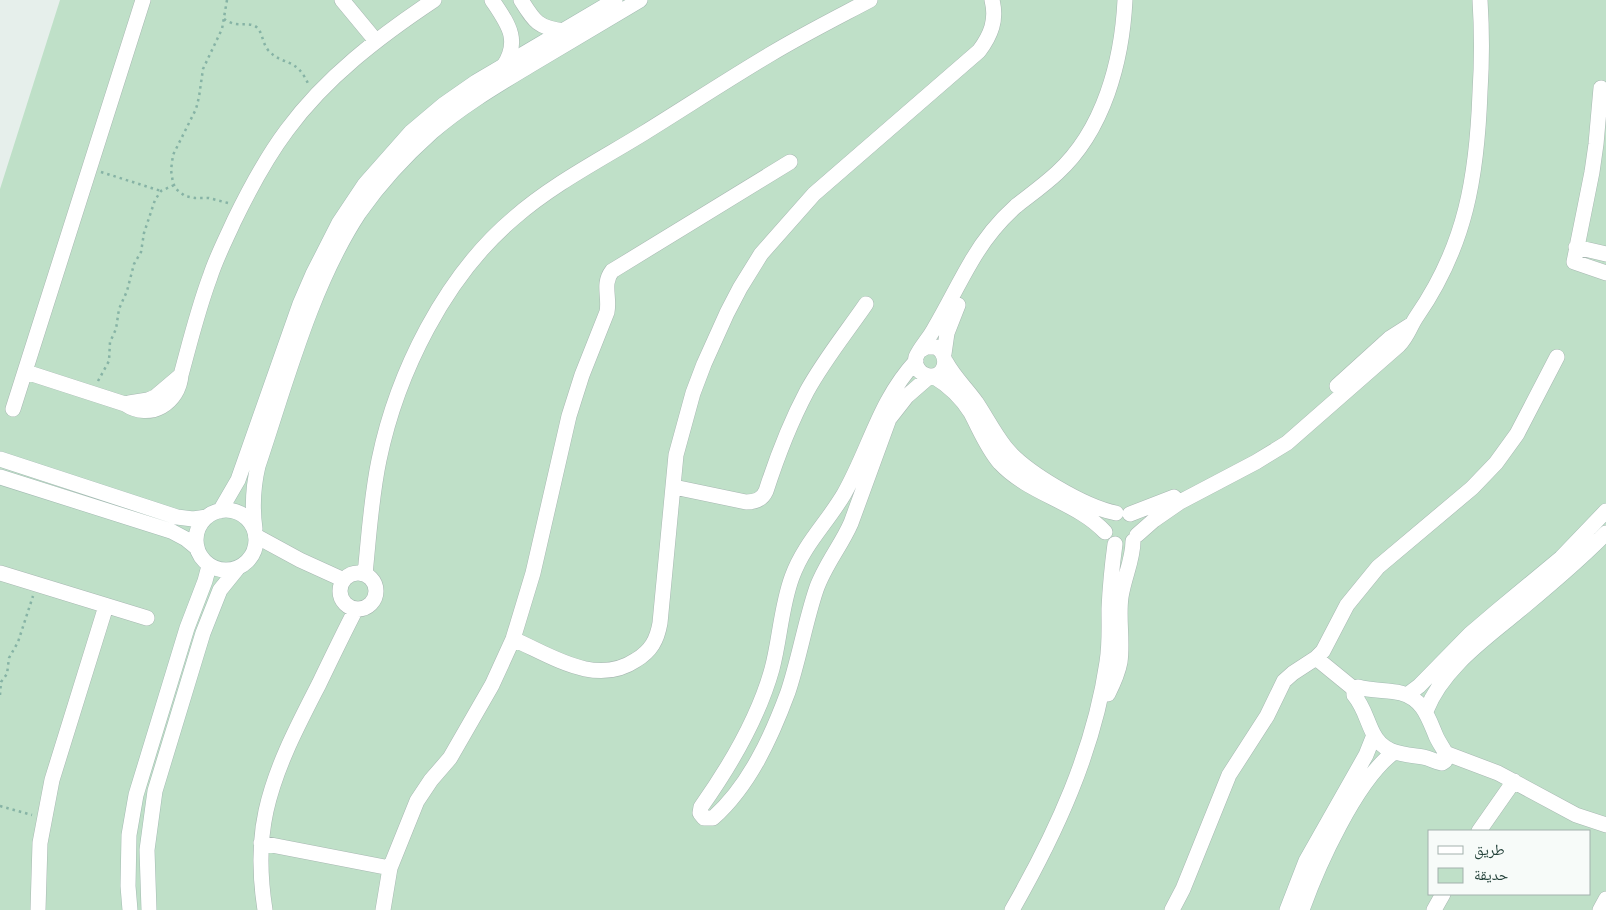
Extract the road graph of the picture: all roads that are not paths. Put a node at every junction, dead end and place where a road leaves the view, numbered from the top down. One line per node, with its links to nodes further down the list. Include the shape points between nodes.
1 (143, 0): 25 (street)
2 (342, 0): 14 (street)
3 (434, 0): 14 (street)
4 (492, 0): 15 (street, via 512,36 510,52)
5 (521, 0): 13 (street, via 538,24)
6 (615, 0): 13 (street)
7 (640, 0): 35 (street, via 452,116 415,147 371,197 338,251 299,343 258,466 253,498)
8 (870, 0): 44 (street, via 771,54 549,191 514,217 481,251 464,271 435,317 400,388 378,462)
9 (992, 0): 30 (street, via 992,30 979,51 814,194 761,254 727,313 704,364 678,447)
10 (1125, 0): 22 (street, via 1112,76 1097,119 1085,140 1067,163 1015,207 990,234 968,266)
11 (1135, 0): 23 (street, via 1129,51 1106,120 1080,160 1011,223 992,246 953,314 946,333)
12 (1480, 0): 31 (street, via 1479,134 1472,186 1454,248 1436,287 1412,324 1390,338 1306,415 1281,435)
13 (564, 30): 15 (street)
14 (376, 41): 25 (street, via 352,60 314,99 270,154 210,275 181,375 155,397 125,404)
15 (503, 67): 34 (street, via 460,93 411,132 351,203 326,245 300,304 238,480)
16 (1601, 88): 18 (street, via 1592,172)
17 (790, 162): 49 (street, via 609,275 607,312 569,416 533,573)
18 (1576, 247): 19 (street); 20 (street, via 1574,262)
19 (1606, 254)
20 (1606, 273)
21 (866, 304): 30 (street, via 808,390 762,498 746,502)
22 (919, 355): 23 (street, via 926,347 936,347); 26 (street, via 918,370); 26 (street, via 884,407 838,504 799,559 787,592 776,652 764,691 744,738 701,807 700,813 704,818 712,818 722,810 752,769 788,692 816,590 848,530 885,428 902,401)
23 (945, 358): 26 (street, via 942,371); 33 (street, via 996,436 1018,461 1091,505)
24 (1557, 358): 51 (street, via 1517,434 1496,463 1364,582)
25 (26, 372): 27 (street)
26 (932, 376): 36 (street, via 949,387 964,403 988,446 1008,470 1093,521)
27 (13, 409)
28 (0, 459): 34 (street, via 177,517 193,519)
29 (0, 477): 40 (street, via 171,531)
30 (674, 487): 49 (street, via 660,623 657,638 644,654 616,670 590,671)
31 (1190, 492): 33 (street); 38 (street)
32 (1606, 511): 53 (street, via 1561,558 1477,628)
33 (1123, 513): 36 (street, via 1109,518); 38 (street, via 1134,517 1138,525)
34 (214, 514): 35 (street, via 234,511 251,523); 40 (street, via 198,528)
35 (255, 532): 42 (street, via 252,556); 45 (street, via 300,560)
36 (1105, 532): 39 (street)
37 (1606, 533): 54 (street, via 1461,661 1436,689)
38 (1135, 538): 39 (street, via 1125,545); 50 (street, via 1124,580)
39 (1115, 544): 50 (street, via 1110,595)
40 (197, 548): 41 (street)
41 (209, 566): 42 (street, via 222,571); 66 (street, via 136,795 129,835)
42 (237, 569): 67 (street, via 224,583 202,634 158,781 147,850)
43 (0, 573): 46 (street)
44 (365, 574): 45 (street, via 356,573); 47 (street, via 373,581 376,592 371,603)
45 (344, 580): 47 (street, via 340,589 342,599)
46 (106, 606): 48 (street); 65 (street, via 52,780 40,843)
47 (356, 609): 61 (street, via 278,770 266,812)
48 (147, 618)
49 (514, 639): 62 (street, via 450,758 417,801)
50 (1115, 640): 70 (street, via 1100,706 1070,794)
51 (1316, 658): 52 (street); 71 (street, via 1284,681 1267,716 1238,758)
52 (1354, 689): 53 (street); 55 (street)
53 (1406, 695): 54 (street)
54 (1426, 711): 57 (street)
55 (1374, 735): 56 (street); 72 (street, via 1306,862)
56 (1393, 753): 57 (street, via 1442,763 1446,761); 73 (street, via 1377,768 1353,803 1324,856)
57 (1445, 753): 58 (street)
58 (1514, 781): 59 (street, via 1560,808); 60 (street)
59 (1606, 825)
60 (1480, 830)
61 (262, 843): 62 (street); 68 (street)
62 (390, 868): 69 (street)
63 (1442, 895): 74 (street)
64 (1606, 899): 75 (street)
65 (38, 910)
66 (130, 910)
67 (149, 910)
68 (265, 910)
69 (383, 910)
70 (1012, 910)
71 (1172, 910)
72 (1287, 910)
73 (1302, 910)
74 (1434, 910)
75 (1600, 910)

